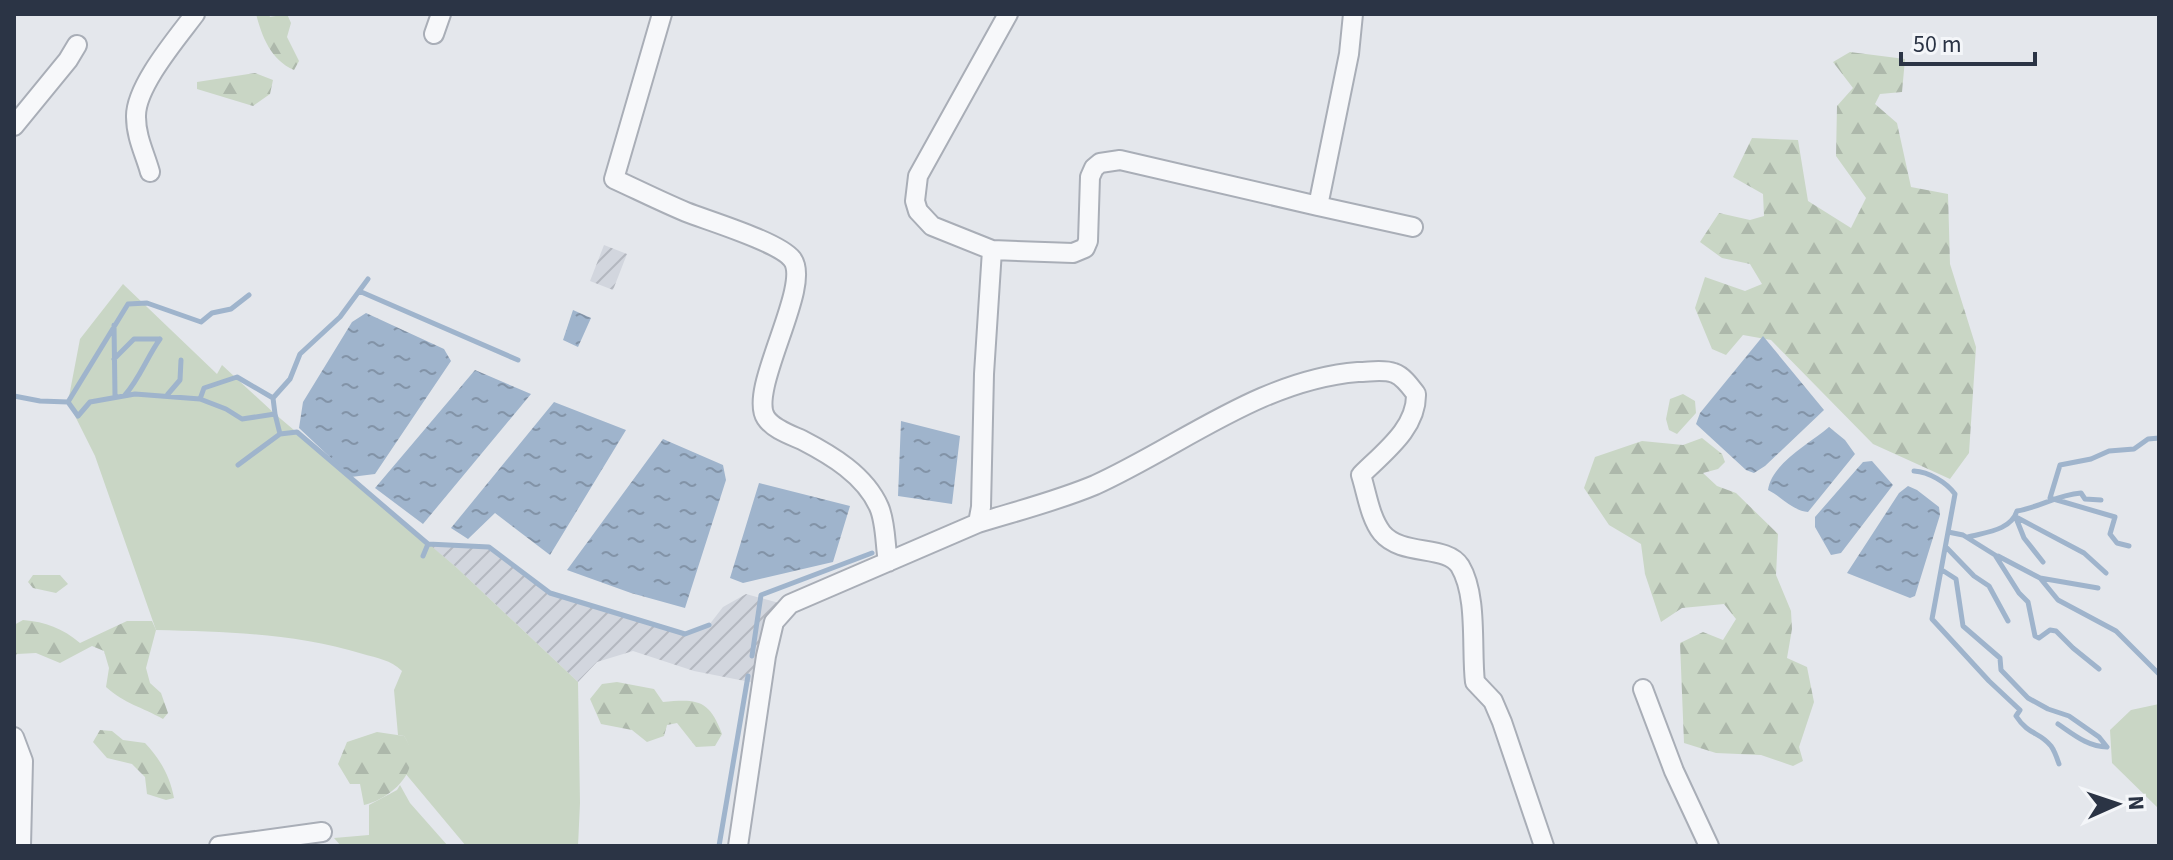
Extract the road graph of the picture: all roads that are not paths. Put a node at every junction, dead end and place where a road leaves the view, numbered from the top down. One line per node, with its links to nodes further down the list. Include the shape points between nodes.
1 (195, 14): 9 (street, via 138,101 137,126)
2 (441, 14): 6 (street)
3 (662, 14): 14 (street, via 614,179 792,258 796,276 787,316 762,390 766,418 832,456 866,489 880,510)
4 (1008, 14): 12 (street, via 918,176 915,191 918,211 932,226)
5 (1353, 14): 10 (street)
6 (434, 34)
7 (77, 45): 8 (street)
8 (14, 126)
9 (150, 172)
10 (1318, 206): 11 (street); 12 (street, via 1108,161 1094,168 1090,177 1085,248 1073,253)
11 (1413, 227)
12 (992, 250): 13 (street)
13 (978, 523): 14 (street); 22 (street, via 1091,486 1227,414 1302,382 1341,374 1397,373 1416,394 1417,406 1404,431 1361,475 1374,519 1389,540 1445,556 1461,568 1472,619 1475,682 1493,701 1502,722)
14 (888, 562): 21 (street, via 790,604 774,622)
15 (1643, 689): 23 (street)
16 (14, 737): 17 (street, via 23,761)
17 (18, 803): 19 (street)
18 (322, 832): 20 (street)
19 (21, 846)
20 (219, 846)
21 (738, 846)
22 (1544, 846)
23 (1709, 846)

